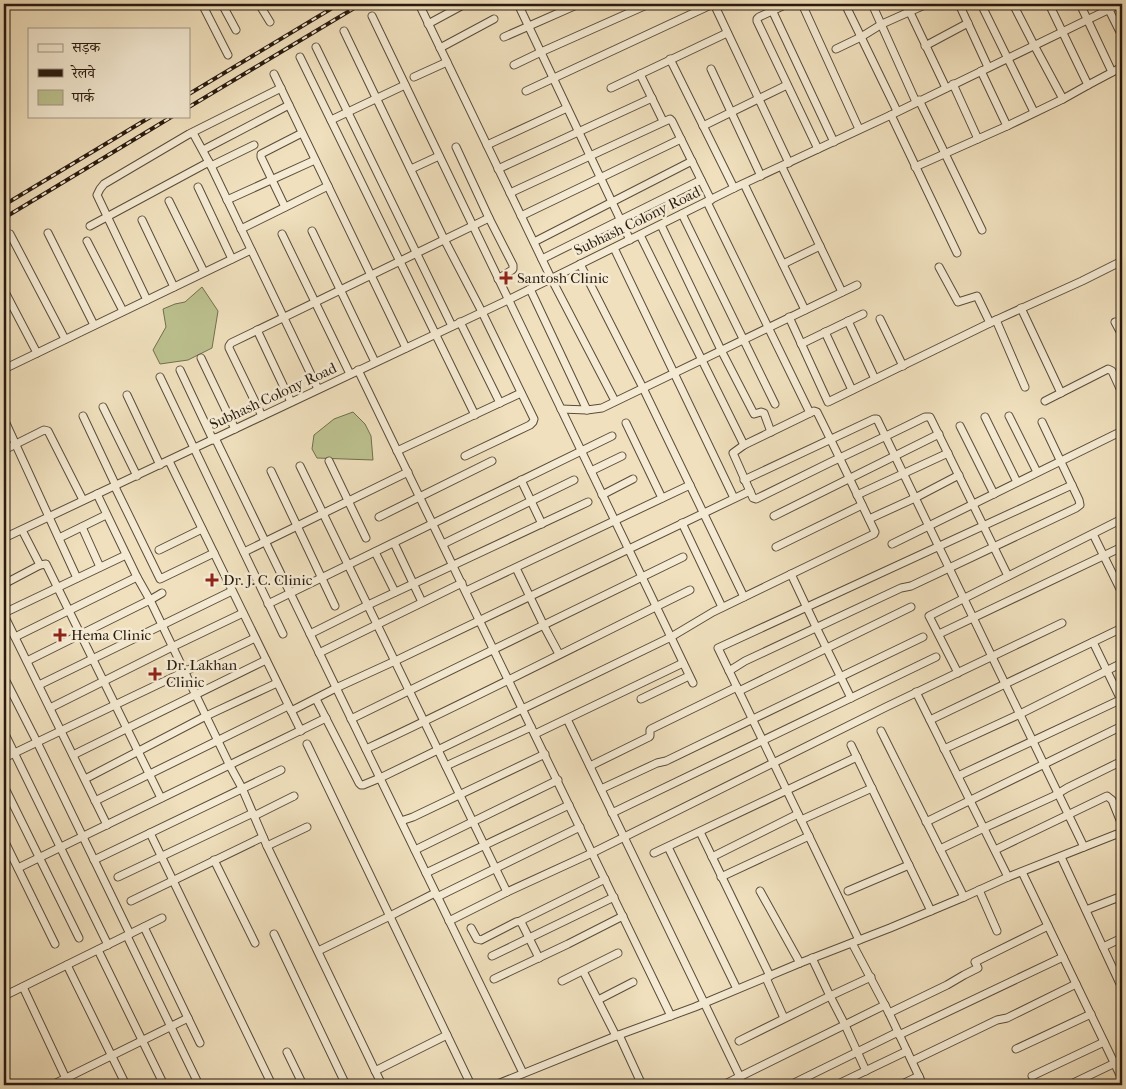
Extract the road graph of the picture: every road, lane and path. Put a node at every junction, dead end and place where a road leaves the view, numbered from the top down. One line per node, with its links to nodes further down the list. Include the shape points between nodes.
1 (202, 4): 46 (street)
2 (222, 4): 33 (street)
3 (259, 4): 28 (street)
4 (418, 4): 30 (street)
5 (465, 4): 30 (street)
6 (518, 4): 32 (street)
7 (578, 4): 32 (street)
8 (649, 4): 45 (street)
9 (714, 4): 36 (street); 59 (street)
10 (787, 4): 22 (street)
11 (802, 4): 82 (street)
12 (845, 4): 37 (street)
13 (872, 4): 31 (street)
14 (906, 4): 24 (street)
15 (927, 4): 24 (street)
16 (959, 4): 29 (street)
17 (981, 4): 48 (street)
18 (1013, 4): 40 (street)
19 (1049, 4): 35 (street)
20 (1080, 4): 27 (street)
21 (1120, 4): 23 (street, Subhash Colony Road)
22 (772, 10): 61 (street, via 757,21); 88 (street)
23 (1109, 10): 27 (street, Subhash Colony Road); 38 (street)
24 (909, 13): 31 (street); 41 (street)
25 (372, 16): 60 (street)
26 (494, 19): 43 (street)
27 (1087, 19): 35 (street, Subhash Colony Road); 55 (street)
28 (270, 22)
29 (968, 23): 41 (street); 53 (street)
30 (428, 24): 43 (street)
31 (882, 24): 37 (street); 71 (street)
32 (529, 27): 39 (street); 45 (street)
33 (236, 30)
34 (344, 31): 67 (street)
35 (1062, 31): 40 (street, Subhash Colony Road); 62 (street)
36 (727, 32): 49 (street); 70 (street)
37 (861, 36): 44 (street); 77 (street)
38 (1122, 36)
39 (504, 37)
40 (1034, 45): 48 (street, Subhash Colony Road); 69 (street)
41 (925, 46): 63 (street)
42 (316, 47): 74 (street)
43 (440, 48): 50 (street)
44 (836, 48)
45 (541, 52): 51 (street); 59 (street)
46 (228, 55)
47 (300, 57): 78 (street)
48 (1007, 58): 53 (street, Subhash Colony Road); 75 (street)
49 (670, 59): 57 (street); 80 (street)
50 (447, 62): 58 (street); 90 (street)
51 (514, 65)
52 (1122, 67): 55 (street)
53 (984, 69): 63 (street, Subhash Colony Road); 81 (street)
54 (711, 70): 76 (street)
55 (1112, 72): 62 (street)
56 (274, 74): 64 (street)
57 (640, 74): 65 (street); 68 (street)
58 (414, 77)
59 (554, 79): 66 (street); 73 (street)
60 (405, 84): 67 (street); 95 (street)
61 (788, 85): 70 (street); 92 (street)
62 (1088, 85): 69 (street)
63 (949, 86): 71 (street, Subhash Colony Road); 87 (street)
64 (281, 88): 72 (street); 84 (street)
65 (612, 88)
66 (526, 91)
67 (376, 98): 74 (street); 103 (street)
68 (652, 98): 79 (street); 83 (street)
69 (1063, 99): 75 (street)
70 (759, 100): 76 (street); 99 (street)
71 (918, 101): 77 (street, Subhash Colony Road); 94 (street)
72 (289, 106): 85 (street); 93 (street)
73 (567, 108): 83 (street); 90 (street)
74 (348, 112): 78 (street); 142 (street)
75 (1034, 112): 81 (street)
76 (732, 113): 80 (street); 105 (street)
77 (894, 113): 82 (street, Subhash Colony Road); 102 (street)
78 (331, 120): 146 (street)
79 (664, 122): 86 (street, via 671,120); 96 (street)
80 (703, 126): 112 (street)
81 (1007, 126): 87 (street)
82 (859, 129): 88 (street, Subhash Colony Road)
83 (579, 132): 96 (street); 104 (street)
84 (191, 133): 93 (street, via 195,134); 121 (street, via 104,184 98,196)
85 (302, 133): 97 (street); 107 (street, via 261,154)
86 (681, 139): 98 (street); 106 (street)
87 (978, 139): 94 (street)
88 (834, 142): 92 (street, Subhash Colony Road)
89 (254, 145): 100 (street)
90 (487, 145): 104 (street)
91 (456, 147): 122 (street)
92 (818, 149): 99 (street, Subhash Colony Road)
93 (203, 150): 100 (street)
94 (945, 154): 102 (street); 130 (street)
95 (439, 156): 103 (street); 127 (street)
96 (590, 156): 106 (street); 113 (street)
97 (315, 160): 107 (street); 110 (street)
98 (692, 161): 108 (street); 117 (street)
99 (789, 163): 101 (street, Subhash Colony Road)
100 (210, 164): 114 (street); 121 (street)
101 (782, 167): 105 (street, Subhash Colony Road); 139 (street)
102 (915, 167): 143 (street)
103 (411, 169): 135 (street)
104 (498, 169): 113 (street)
105 (761, 176): 109 (street, Subhash Colony Road)
106 (600, 177): 117 (street); 120 (street)
107 (272, 180): 114 (street); 118 (street)
108 (701, 180): 116 (street); 124 (street)
109 (744, 184): 112 (street, Subhash Colony Road); 149 (street)
110 (328, 186): 118 (street); 152 (street)
111 (198, 187): 144 (street)
112 (734, 188): 116 (street, Subhash Colony Road)
113 (510, 193): 120 (street)
114 (227, 200): 128 (street)
115 (169, 201): 151 (street)
116 (709, 201): 119 (street, Subhash Colony Road); 178 (street)
117 (612, 202): 124 (street); 138 (street)
118 (285, 207): 128 (street)
119 (682, 214): 125 (street, Subhash Colony Road); 184 (street)
120 (521, 216): 138 (street)
121 (107, 217): 126 (street); 161 (street)
122 (489, 218): 127 (street); 154 (street, via 513,267)
123 (142, 220): 156 (street)
124 (620, 220): 136 (street); 145 (street)
125 (661, 225): 134 (street, Subhash Colony Road); 187 (street)
126 (90, 226)
127 (473, 226): 135 (street); 154 (street)
128 (241, 229): 141 (street)
129 (312, 230): 157 (street)
130 (982, 230)
131 (48, 232): 176 (street)
132 (10, 234): 183 (street)
133 (282, 234): 163 (street)
134 (640, 235): 136 (street, Subhash Colony Road); 190 (street)
135 (444, 240): 142 (street); 167 (street)
136 (630, 240): 140 (street, Subhash Colony Road)
137 (87, 241): 166 (street)
138 (534, 242): 145 (street)
139 (820, 246): 149 (street); 160 (street)
140 (614, 248): 148 (street, Subhash Colony Road); 196 (street)
141 (251, 250): 144 (street); 169 (street)
142 (416, 253): 146 (street); 177 (street)
143 (957, 253)
144 (232, 259): 151 (street)
145 (542, 259): 153 (street)
146 (400, 261): 152 (street); 181 (street)
147 (1122, 261): 164 (street)
148 (580, 264): 153 (street, Subhash Colony Road); 200 (street)
149 (783, 264): 165 (street)
150 (939, 267): 174 (street, via 958,302 977,296)
151 (204, 272): 156 (street)
152 (371, 274): 157 (street); 186 (street)
153 (551, 278): 158 (street, Subhash Colony Road); 208 (street)
154 (498, 279): 162 (street)
155 (857, 285): 160 (street)
156 (174, 287): 161 (street)
157 (340, 289): 163 (street); 191 (street)
158 (530, 289): 162 (street, Subhash Colony Road); 215 (street)
159 (4, 290): 188 (street)
160 (842, 292): 165 (street)
161 (147, 300): 166 (street)
162 (508, 300): 167 (street, Subhash Colony Road); 214 (street)
163 (315, 302): 169 (street); 197 (street)
164 (1021, 308): 174 (street); 205 (street)
165 (805, 310): 170 (street)
166 (123, 311): 176 (street)
167 (482, 312): 172 (street, Subhash Colony Road); 204 (street)
168 (863, 314): 173 (street)
169 (284, 317): 179 (street); 202 (street)
170 (789, 317): 178 (street); 185 (street)
171 (880, 319): 193 (street)
172 (460, 322): 177 (street, Subhash Colony Road); 211 (street)
173 (848, 322): 180 (street); 199 (street)
174 (993, 322): 193 (street); 201 (street)
175 (1115, 322): 182 (street)
176 (94, 325): 183 (street)
177 (452, 326): 181 (street, Subhash Colony Road)
178 (769, 327): 184 (street); 216 (street)
179 (257, 330): 210 (street); 219 (street, via 229,346)
180 (825, 332): 185 (street); 203 (street)
181 (436, 334): 186 (street, Subhash Colony Road); 217 (street)
182 (1122, 335)
183 (65, 339): 188 (street)
184 (743, 339): 187 (street); 212 (street)
185 (801, 344): 203 (street, via 828,402)
186 (406, 348): 191 (street, Subhash Colony Road)
187 (721, 350): 190 (street); 228 (street, via 754,414 764,412)
188 (37, 353): 192 (street)
189 (201, 358): 226 (street)
190 (701, 359): 196 (street); 235 (street)
191 (375, 362): 195 (street, Subhash Colony Road)
192 (5, 366)
193 (903, 366): 199 (street)
194 (180, 370): 232 (street)
195 (358, 370): 197 (street, Subhash Colony Road); 238 (street)
196 (674, 373): 200 (street); 274 (street)
197 (350, 374): 202 (street, Subhash Colony Road)
198 (160, 377): 236 (street)
199 (876, 379): 203 (street)
200 (643, 388): 208 (street); 264 (street)
201 (1025, 388)
202 (318, 389): 210 (street, Subhash Colony Road)
203 (852, 390)
204 (521, 393): 211 (street); 241 (street, via 533,422)
205 (1061, 393): 206 (street, via 1108,369); 209 (street)
206 (1122, 393)
207 (127, 395): 249 (street)
208 (615, 401): 215 (street, via 602,408)
209 (1045, 401)
210 (291, 402): 219 (street, Subhash Colony Road)
211 (500, 403): 217 (street)
212 (775, 404)
213 (103, 406): 257 (street)
214 (561, 409): 215 (street); 239 (street)
215 (587, 410)
216 (810, 413): 228 (street); 233 (street, via 817,412)
217 (475, 414): 238 (street)
218 (83, 416): 266 (street)
219 (262, 416): 226 (street, Subhash Colony Road)
220 (1009, 416): 254 (street)
221 (985, 417): 263 (street)
222 (4, 419): 234 (street)
223 (1042, 422): 248 (street)
224 (626, 423): 273 (street)
225 (960, 426): 269 (street)
226 (235, 429): 232 (street, Subhash Colony Road)
227 (1122, 431): 248 (street)
228 (772, 432): 235 (street)
229 (939, 434): 231 (street, via 928,417); 240 (street); 243 (street)
230 (612, 436): 239 (street)
231 (886, 436): 233 (street, via 876,418); 243 (street); 244 (street)
232 (214, 439): 236 (street, Subhash Colony Road); 304 (street)
233 (831, 440): 244 (street); 262 (street)
234 (16, 444): 237 (street); 276 (street, via 48,431); 285 (street)
235 (744, 446): 262 (street, via 733,453)
236 (194, 448): 245 (street, Subhash Colony Road); 314 (street)
237 (4, 450)
238 (397, 451): 253 (street)
239 (581, 451): 252 (street); 260 (street)
240 (948, 453): 255 (street); 256 (street)
241 (465, 456)
242 (622, 456): 252 (street)
243 (895, 456): 255 (street); 259 (street)
244 (840, 458): 259 (street); 267 (street, via 756,499)
245 (169, 461): 249 (street, Subhash Colony Road); 298 (street)
246 (329, 461): 277 (street)
247 (492, 461): 272 (street)
248 (1060, 461): 254 (street); 265 (street)
249 (160, 465): 257 (street, Subhash Colony Road)
250 (300, 466): 283 (street)
251 (271, 471): 295 (street)
252 (591, 471): 270 (street)
253 (408, 472): 272 (street); 277 (street)
254 (1038, 472): 263 (street)
255 (904, 474): 271 (street); 275 (street)
256 (959, 475): 275 (street); 280 (street)
257 (137, 476): 266 (street, Subhash Colony Road)
258 (634, 479): 270 (street)
259 (849, 479): 271 (street); 286 (street)
260 (521, 480): 278 (street); 292 (street)
261 (574, 480): 278 (street)
262 (744, 480): 267 (street)
263 (1018, 482): 269 (street)
264 (690, 485): 273 (street); 282 (street)
265 (1072, 485): 294 (street); 310 (street, via 1080,503 1076,508)
266 (116, 486): 268 (street, Subhash Colony Road); 316 (street, via 160,579)
267 (750, 491): 274 (street)
268 (97, 494): 276 (street, Subhash Colony Road); 284 (street)
269 (994, 494): 280 (street)
270 (602, 495): 290 (street)
271 (857, 495): 281 (street)
272 (420, 497): 287 (street); 292 (street)
273 (662, 498): 290 (street)
274 (734, 498): 282 (street)
275 (915, 498): 288 (street); 296 (street)
276 (84, 500): 285 (street, Subhash Colony Road)
277 (348, 501): 283 (street); 303 (street)
278 (531, 501): 293 (street); 306 (street)
279 (588, 502): 293 (street)
280 (973, 504): 294 (street); 296 (street)
281 (862, 506): 288 (street); 309 (street)
282 (703, 513): 291 (street); 344 (street)
283 (323, 514): 295 (street); 321 (street)
284 (106, 515): 297 (street); 317 (street)
285 (50, 516): 299 (street, Subhash Colony Road); 302 (street)
286 (774, 516)
287 (379, 517)
288 (869, 519): 326 (street, via 874,534)
289 (1122, 519): 300 (street)
290 (614, 520): 312 (street); 324 (street)
291 (682, 523): 312 (street); 353 (street)
292 (433, 524): 305 (street); 306 (street)
293 (542, 524): 322 (street)
294 (983, 525): 308 (street); 310 (street)
295 (297, 526): 304 (street); 331 (street)
296 (929, 526): 307 (street); 308 (street)
297 (82, 527): 302 (street); 323 (street)
298 (202, 529): 313 (street); 316 (street)
299 (22, 530): 301 (street, Subhash Colony Road); 320 (street)
300 (1093, 534): 318 (street); 327 (street)
301 (4, 538)
302 (59, 538): 330 (street)
303 (366, 538)
304 (265, 542): 314 (street); 342 (street)
305 (394, 543): 315 (street); 334 (street)
306 (443, 544): 322 (street)
307 (892, 544)
308 (938, 545): 325 (street); 351 (street)
309 (776, 547)
310 (994, 547): 325 (street); 327 (street)
311 (1122, 547): 318 (street)
312 (628, 549): 329 (street); 343 (street)
313 (159, 550)
314 (244, 552): 348 (street)
315 (375, 552): 321 (street); 338 (street)
316 (214, 553): 337 (street)
317 (126, 555): 323 (street); 328 (street)
318 (1104, 555): 341 (street); 358 (street)
319 (683, 557): 329 (street)
320 (40, 565): 333 (street); 335 (street, via 46,564)
321 (348, 565): 331 (street); 349 (street)
322 (453, 566): 332 (street); 334 (street)
323 (100, 567): 330 (street)
324 (516, 568): 339 (street); 343 (street)
325 (949, 568): 345 (street); 364 (street)
326 (791, 574): 344 (street); 351 (street)
327 (1008, 576): 345 (street)
328 (136, 577): 346 (street); 355 (street)
329 (642, 577): 352 (street); 363 (street)
330 (77, 578): 335 (street)
331 (322, 578): 342 (street); 350 (street)
332 (462, 583): 339 (street); 347 (street)
333 (4, 584)
334 (414, 584): 338 (street); 347 (street)
335 (58, 587): 355 (street); 357 (street)
336 (690, 590): 352 (street)
337 (232, 591): 356 (street); 361 (street)
338 (395, 592): 349 (street)
339 (466, 592): 359 (street)
340 (162, 593): 346 (street)
341 (1122, 593)
342 (290, 594): 348 (street); 367 (street)
343 (529, 596): 359 (street); 363 (street)
344 (744, 597): 353 (street)
345 (964, 598): 358 (street); 368 (street, via 929,616)
346 (150, 600): 361 (street); 369 (street)
347 (422, 602): 362 (street)
348 (268, 604): 366 (street)
349 (368, 605): 362 (street); 367 (street)
350 (335, 606)
351 (806, 606): 364 (street); 389 (street, via 718,648)
352 (656, 607): 371 (street); 379 (street)
353 (722, 607): 371 (street)
354 (911, 607): 376 (street)
355 (69, 611): 369 (street); 370 (street)
356 (243, 613): 373 (street); 375 (street)
357 (4, 614): 370 (street)
358 (974, 618): 368 (street); 380 (street)
359 (480, 620): 377 (street); 385 (street)
360 (1062, 623): 380 (street)
361 (162, 625): 375 (street); 382 (street)
362 (377, 625): 378 (street); 385 (street)
363 (544, 626): 377 (street); 379 (street)
364 (816, 627): 376 (street); 389 (street)
365 (1122, 628): 374 (street)
366 (283, 634)
367 (310, 634): 378 (street)
368 (939, 634): 391 (street)
369 (81, 635): 382 (street); 384 (street)
370 (15, 637): 384 (street)
371 (671, 637): 386 (street); 412 (street)
372 (923, 637): 394 (street)
373 (255, 638): 383 (street); 390 (street)
374 (1092, 642): 388 (street); 399 (street)
375 (172, 647): 390 (street); 396 (street)
376 (826, 648): 394 (street); 402 (street)
377 (494, 650): 395 (street); 403 (street)
378 (319, 653): 401 (street)
379 (559, 654): 395 (street)
380 (992, 656): 391 (street); 399 (street)
381 (936, 657): 406 (street)
382 (92, 658): 396 (street); 400 (street)
383 (266, 660): 397 (street); 405 (street)
384 (27, 661): 400 (street)
385 (395, 661): 401 (street); 403 (street)
386 (683, 663): 392 (street); 418 (street)
387 (1122, 663): 388 (street)
388 (1107, 670): 409 (street); 414 (street)
389 (729, 671): 402 (street)
390 (184, 672): 405 (street); 410 (street)
391 (958, 673): 404 (street)
392 (689, 676): 398 (street); 408 (street)
393 (4, 677): 433 (street)
394 (840, 677): 406 (street); 419 (street)
395 (509, 680): 412 (street); 421 (street)
396 (104, 681): 410 (street); 411 (street)
397 (277, 683): 413 (street); 415 (street)
398 (693, 683)
399 (1006, 684): 414 (street); 420 (street)
400 (38, 685): 411 (street)
401 (336, 688): 407 (street); 417 (street)
402 (738, 689): 419 (street); 450 (street, via 651,729 649,737)
403 (409, 691): 417 (street); 421 (street)
404 (916, 692): 420 (street); 446 (street)
405 (195, 695): 415 (street); 424 (street)
406 (851, 698): 431 (street)
407 (316, 699): 413 (street); 416 (street)
408 (641, 699)
409 (1122, 700): 432 (street)
410 (115, 704): 424 (street); 425 (street)
411 (50, 708): 425 (street)
412 (522, 708): 423 (street); 437 (street)
413 (290, 709): 426 (street); 430 (street)
414 (1020, 714): 432 (street); 438 (street)
415 (206, 716): 430 (street); 439 (street)
416 (326, 718): 426 (street); 454 (street, via 360,784)
417 (351, 719): 436 (street)
418 (567, 719): 429 (street); 450 (street)
419 (752, 720): 431 (street); 460 (street)
420 (930, 720): 438 (street)
421 (424, 722): 436 (street); 437 (street)
422 (1122, 726): 447 (street)
423 (531, 727): 429 (street); 449 (street)
424 (127, 728): 439 (street); 442 (street)
425 (61, 730): 433 (street); 442 (street)
426 (301, 731): 448 (street)
427 (882, 731): 475 (street)
428 (4, 732): 440 (street)
429 (535, 734): 441 (street)
430 (217, 741): 448 (street); 452 (street)
431 (763, 741): 446 (street); 469 (street)
432 (1033, 741): 447 (street); 453 (street)
433 (37, 742): 440 (street); 485 (street)
434 (307, 744): 526 (street)
435 (851, 744): 443 (street)
436 (366, 749): 454 (street)
437 (438, 749): 449 (street); 454 (street)
438 (944, 749): 453 (street)
439 (138, 751): 452 (street); 455 (street)
440 (14, 753): 444 (street); 493 (street)
441 (545, 754): 456 (street); 463 (street)
442 (73, 755): 455 (street)
443 (857, 757): 459 (street); 461 (street)
444 (4, 758)
445 (1122, 761): 462 (street)
446 (773, 763): 461 (street); 487 (street)
447 (1044, 763): 462 (street); 466 (street)
448 (230, 766): 458 (street); 465 (street)
449 (446, 766): 463 (street)
450 (590, 766): 460 (street)
451 (281, 770): 458 (street)
452 (149, 774): 465 (street); 467 (street)
453 (958, 776): 466 (street)
454 (380, 778): 473 (street)
455 (84, 779): 467 (street)
456 (558, 780): 468 (street); 474 (street)
457 (4, 786): 502 (street)
458 (242, 788): 471 (street); 483 (street)
459 (872, 788): 472 (street); 505 (street)
460 (601, 789): 469 (street)
461 (787, 791): 472 (street); 481 (street)
462 (1059, 794): 470 (street); 480 (street)
463 (460, 795): 473 (street); 474 (street)
464 (294, 796): 471 (street)
465 (161, 798): 476 (street)
466 (970, 800): 475 (street); 480 (street)
467 (95, 801): 476 (street)
468 (569, 805): 479 (street); 489 (street)
469 (612, 813): 487 (street)
470 (1068, 814): 477 (street, via 1107,796 1112,800); 492 (street); 496 (street)
471 (254, 815): 486 (street); 499 (street)
472 (800, 817): 484 (street); 500 (street)
473 (401, 822): 494 (street)
474 (472, 822): 489 (street); 494 (street)
475 (926, 822): 495 (street)
476 (107, 825): 485 (street)
477 (1122, 825)
478 (307, 826): 490 (street)
479 (580, 827): 497 (street); 507 (street)
480 (984, 828): 495 (street); 496 (street)
481 (700, 832): 491 (street); 500 (street)
482 (1122, 832): 492 (street)
483 (150, 833): 499 (street); 503 (street)
484 (809, 836): 511 (street); 540 (street)
485 (83, 837): 493 (street); 503 (street)
486 (263, 837): 490 (street); 504 (street)
487 (624, 837): 497 (street); 567 (street)
488 (4, 840): 506 (street)
489 (484, 845): 507 (street); 509 (street)
490 (267, 846): 546 (street)
491 (668, 846): 498 (street); 563 (street)
492 (1084, 847): 501 (street)
493 (60, 848): 502 (street); 543 (street)
494 (415, 850): 509 (street)
495 (940, 850): 522 (street)
496 (994, 850): 512 (street)
497 (592, 852): 513 (street); 518 (street)
498 (654, 853)
499 (161, 856): 510 (street); 514 (street)
500 (712, 857): 511 (street)
501 (1061, 857): 508 (street); 524 (street)
502 (39, 858): 506 (street); 538 (street)
503 (94, 860): 536 (street)
504 (214, 860): 514 (street); 541 (street)
505 (909, 865): 517 (street); 525 (street)
506 (18, 868): 542 (street)
507 (495, 868): 518 (street); 519 (street)
508 (1022, 872): 512 (street); 531 (street)
509 (426, 873): 519 (street)
510 (118, 877)
511 (722, 877): 555 (street)
512 (1008, 877): 515 (street)
513 (605, 879): 521 (street); 530 (street)
514 (173, 881): 523 (street); 603 (street)
515 (979, 890): 522 (street); 534 (street)
516 (760, 891): 552 (street)
517 (848, 891)
518 (507, 892): 529 (street)
519 (436, 895): 526 (street); 529 (street)
520 (1122, 896): 524 (street)
521 (614, 897): 527 (street); 537 (street)
522 (964, 897): 525 (street)
523 (131, 901)
524 (1086, 910): 544 (street)
525 (931, 911): 540 (street)
526 (390, 916): 546 (street); 577 (street)
527 (623, 916): 550 (street); 571 (street)
528 (162, 918): 532 (street)
529 (449, 921): 592 (street)
530 (521, 921): 533 (street, via 481,940); 537 (street)
531 (1048, 926): 549 (street); 569 (street, via 975,962 978,968)
532 (144, 927): 536 (street); 572 (street)
533 (471, 928)
534 (997, 931)
535 (274, 934): 605 (street)
536 (128, 935): 543 (street); 575 (street)
537 (529, 937): 548 (street); 550 (street)
538 (79, 938)
539 (1122, 938): 544 (street)
540 (856, 941): 551 (street); 556 (street)
541 (255, 943)
542 (55, 944)
543 (108, 945): 545 (street)
544 (1103, 948): 562 (street)
545 (98, 950): 553 (street); 579 (street)
546 (318, 951): 590 (street)
547 (618, 953): 554 (street)
548 (492, 956)
549 (1064, 957): 560 (street); 576 (street)
550 (539, 958): 557 (street)
551 (812, 958): 552 (street); 565 (street)
552 (800, 963): 555 (street)
553 (67, 965): 561 (street); 587 (street)
554 (583, 971): 558 (street); 566 (street)
555 (768, 977): 563 (street); 573 (street)
556 (871, 977): 565 (street); 568 (street)
557 (494, 979)
558 (562, 981)
559 (633, 982): 566 (street)
560 (1076, 984): 570 (street); 588 (street)
561 (23, 987): 564 (street); 598 (street)
562 (1122, 988)
563 (737, 990): 567 (street)
564 (4, 996)
565 (830, 996): 573 (street); 574 (street)
566 (598, 1000): 578 (street)
567 (704, 1003): 571 (street); 596 (street)
568 (885, 1005): 569 (street); 574 (street)
569 (889, 1013): 576 (street)
570 (1090, 1014): 582 (street); 583 (street)
571 (671, 1016): 578 (street)
572 (188, 1018): 575 (street); 581 (street)
573 (784, 1018): 580 (street)
574 (845, 1025): 586 (street); 596 (street)
575 (171, 1027): 579 (street); 602 (street)
576 (899, 1033): 584 (street); 586 (street)
577 (447, 1035): 590 (street); 607 (street)
578 (617, 1036): 592 (street); 610 (street)
579 (142, 1041): 587 (street); 601 (street)
580 (739, 1041)
581 (200, 1042)
582 (1104, 1042): 589 (street); 594 (street)
583 (1016, 1049)
584 (907, 1051): 588 (street); 591 (street)
585 (287, 1052): 604 (street)
586 (856, 1052): 591 (street); 612 (street)
587 (112, 1056): 598 (street); 600 (street)
588 (912, 1061): 593 (street)
589 (1115, 1063): 597 (street); 616 (street)
590 (375, 1071): 606 (street)
591 (866, 1071): 613 (street)
592 (523, 1073): 595 (street)
593 (919, 1076): 614 (street); 615 (street)
594 (1032, 1076)
595 (514, 1077): 608 (street); 609 (street)
596 (740, 1077): 611 (street)
597 (1122, 1079)
598 (68, 1082): 599 (street)
599 (52, 1085)
600 (126, 1085)
601 (164, 1085)
602 (199, 1085)
603 (272, 1085)
604 (303, 1085)
605 (346, 1085)
606 (382, 1085)
607 (471, 1085)
608 (495, 1085)
609 (518, 1085)
610 (642, 1085)
611 (723, 1085)
612 (790, 1085)
613 (836, 1085)
614 (900, 1085)
615 (923, 1085)
616 (1069, 1085)

